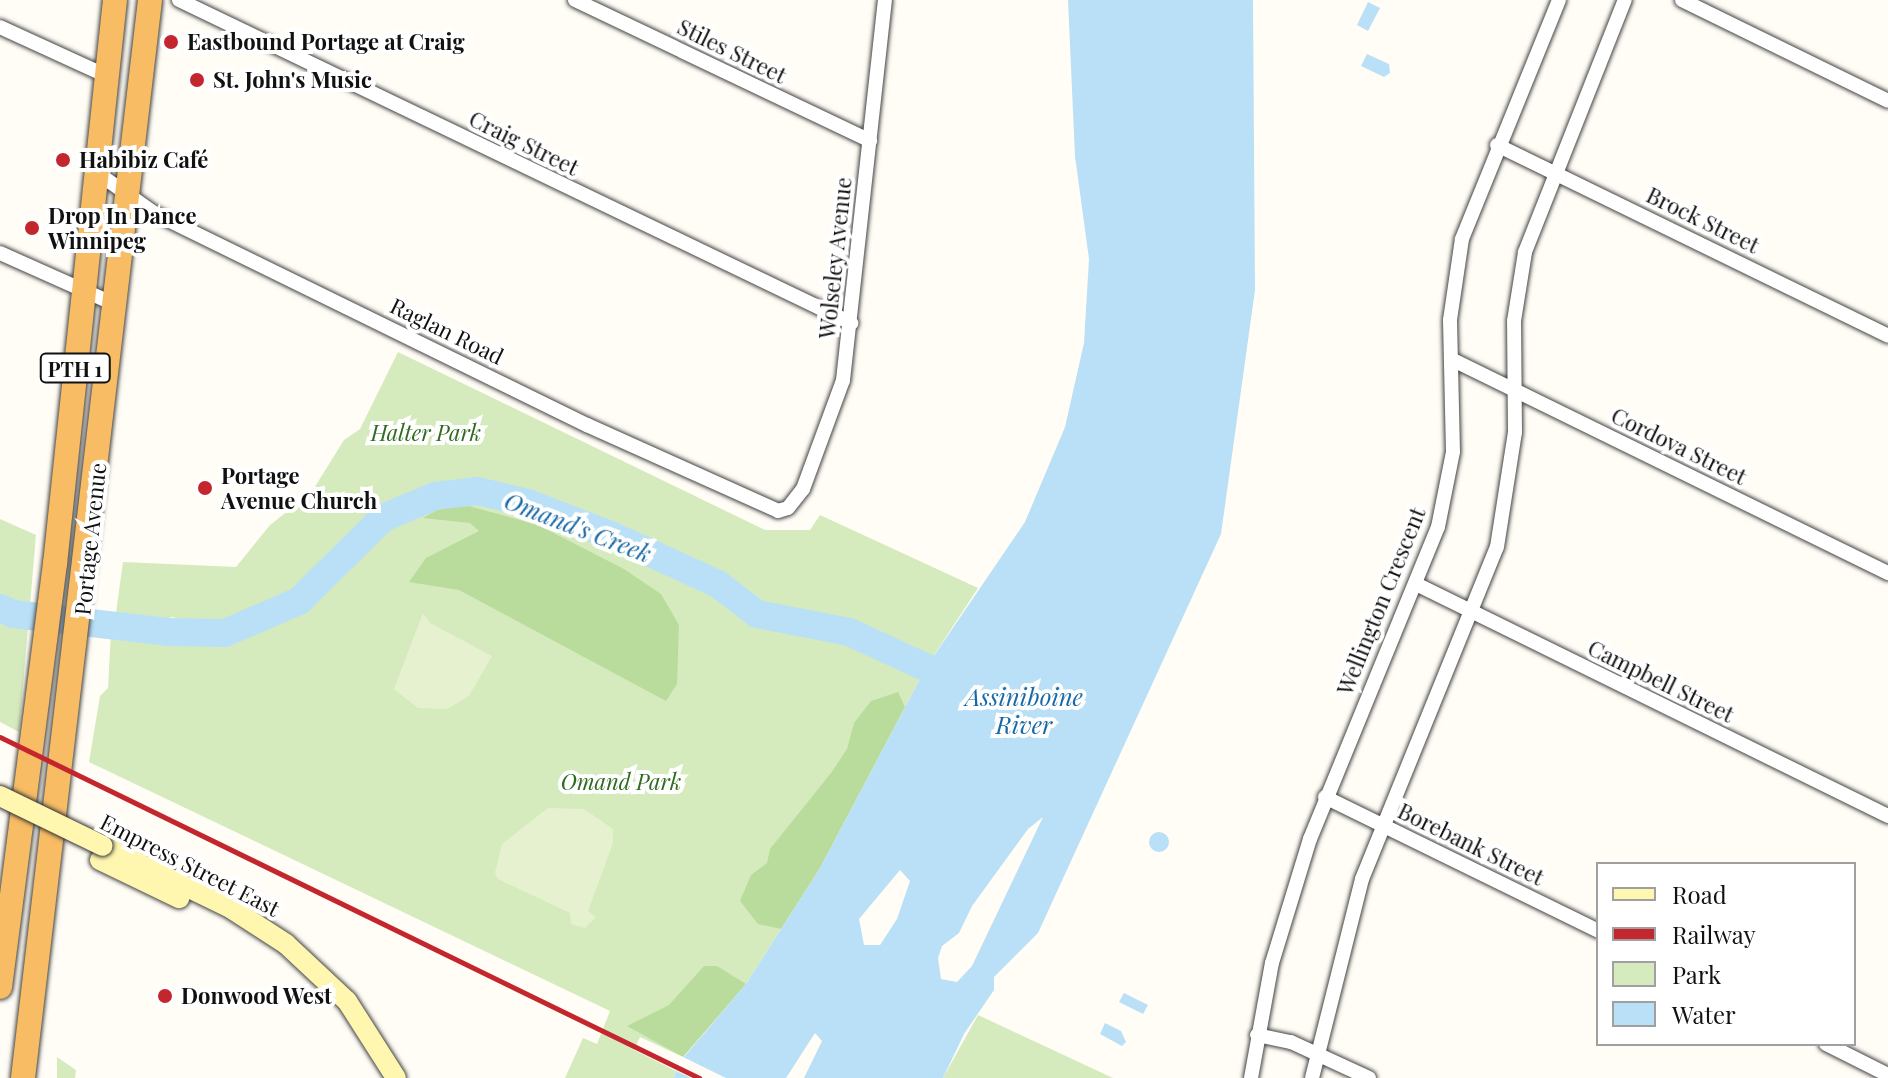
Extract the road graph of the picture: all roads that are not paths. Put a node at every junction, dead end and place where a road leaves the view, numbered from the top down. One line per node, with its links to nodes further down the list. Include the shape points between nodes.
1 (115, 0): 10 (highway, Portage Avenue / PTH 1)
2 (150, 0): 16 (highway, Portage Avenue / PTH 1)
3 (179, 0): 20 (street, Craig Street)
4 (575, 0): 12 (street, Stiles Street)
5 (885, 0): 12 (street, Wolseley Avenue)
6 (1559, 0): 13 (street, Wellington Crescent)
7 (1625, 0): 15 (street)
8 (1682, 0): 11 (street)
9 (0, 27): 10 (street)
10 (107, 76): 14 (highway, Portage Avenue / PTH 1)
11 (1888, 101)
12 (870, 141): 20 (street, Wolseley Avenue)
13 (1497, 145): 15 (street, Brock Street); 22 (street, Wellington Crescent, via 1462,239 1451,305)
14 (96, 172): 16 (street, Raglan Road); 18 (highway, Portage Avenue / PTH 1)
15 (1553, 172): 21 (street, Brock Street); 23 (street, via 1522,265 1514,321)
16 (128, 194): 19 (highway, Portage Avenue / PTH 1); 24 (street, Raglan Road, via 154,213 587,425 767,509)
17 (0, 253): 18 (street)
18 (83, 291): 19 (street); 35 (highway, Portage Avenue / PTH 1, via 55,564)
19 (116, 305): 40 (highway, Portage Avenue / PTH 1)
20 (851, 323): 24 (street, Wolseley Avenue, via 833,416 803,489)
21 (1888, 336)
22 (1451, 359): 23 (street, Cordova Street); 26 (street, Wellington Crescent, via 1451,469 1438,527)
23 (1515, 390): 25 (street, Cordova Street); 27 (street, via 1509,490 1497,547)
24 (788, 508)
25 (1888, 573)
26 (1416, 584): 27 (street, Campbell Street); 29 (street, Wellington Crescent)
27 (1472, 614): 31 (street, Campbell Street); 32 (street)
28 (0, 796): 33 (main road, Empress Street East, bridge)
29 (1325, 797): 32 (street, Borebank Street); 36 (street, Wellington Crescent, via 1279,935)
30 (0, 810): 33 (main road, Empress Street East)
31 (1888, 816)
32 (1382, 824): 34 (street, Borebank Street); 38 (street, via 1341,949)
33 (101, 853): 41 (main road, Empress Street East, via 235,924 284,958 328,998); 42 (main road, Empress Street East, via 232,909 286,944 347,1001)
34 (1596, 930)
35 (0, 987)
36 (1257, 1035): 38 (street); 43 (street, Wellington Crescent)
37 (1830, 1046): 39 (street)
38 (1318, 1053): 44 (street); 45 (street)
39 (1888, 1075)
40 (23, 1078)
41 (382, 1078)
42 (396, 1078)
43 (1251, 1078)
44 (1312, 1078)
45 (1369, 1078)

